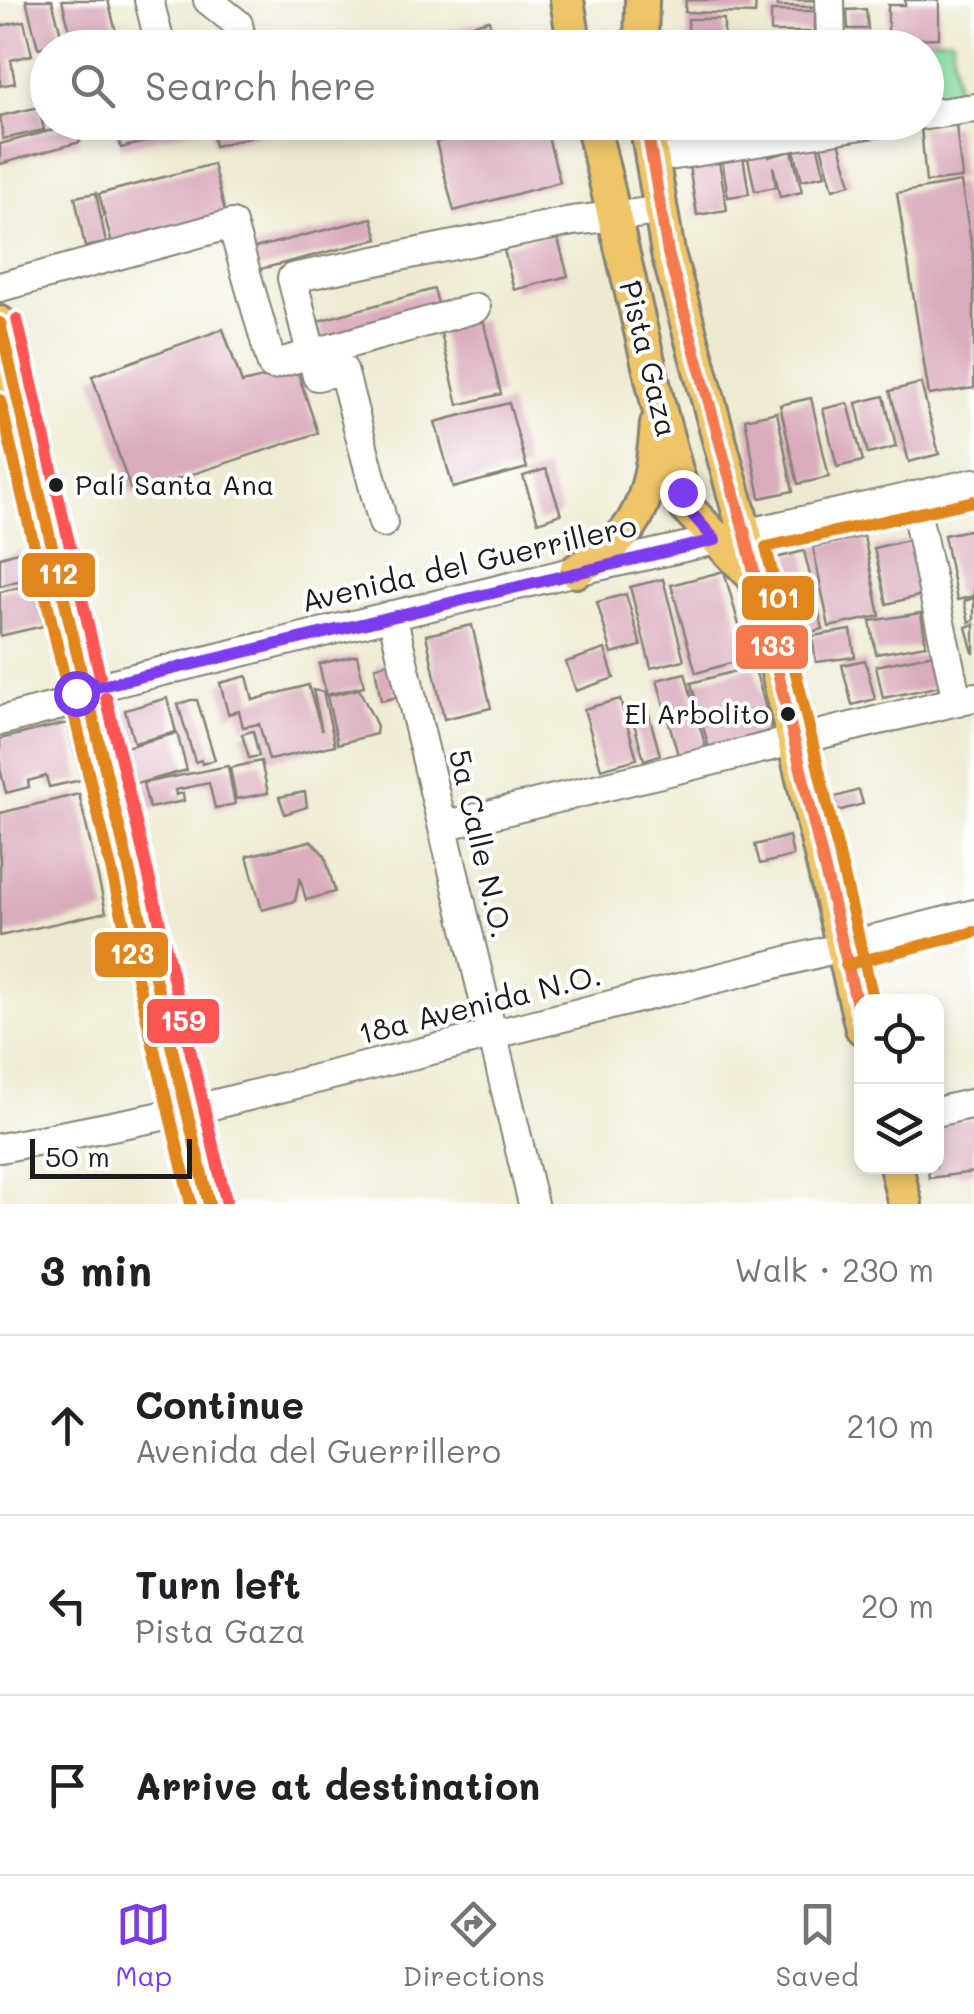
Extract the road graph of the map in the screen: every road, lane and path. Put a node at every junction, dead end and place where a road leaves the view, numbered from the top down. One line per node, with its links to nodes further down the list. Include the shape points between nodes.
1 (208, 0): 7 (street)
2 (567, 0): 8 (main road)
3 (642, 0): 9 (main road)
4 (830, 0): 10 (street)
5 (152, 1): 6 (street)
6 (158, 30)
7 (239, 30)
8 (572, 30)
9 (641, 30)
10 (831, 30)
11 (974, 108): 12 (street)
12 (944, 112)
13 (596, 140): 18 (main road, Pista Gaza)
14 (648, 140): 16 (main road, Pista Gaza)
15 (758, 140): 16 (street)
16 (650, 159): 17 (main road, Pista Gaza)
17 (660, 211): 18 (street); 27 (main road, Pista Gaza)
18 (614, 218): 22 (street, via 292,278); 23 (main road, Pista Gaza)
19 (0, 287): 22 (street, via 232,224 272,365)
20 (476, 308): 22 (street)
21 (0, 323): 30 (main road)
22 (312, 353): 26 (street, via 317,376 343,370)
23 (658, 404): 27 (main road, Pista Gaza, via 686,507); 28 (main road, via 652,469 633,522)
24 (974, 483): 25 (street, Avenida del Guerrillero)
25 (913, 496): 27 (street, Avenida del Guerrillero); 31 (street)
26 (384, 524)
27 (730, 537): 28 (street, Avenida del Guerrillero); 34 (main road, Pista Gaza, via 756,580)
28 (576, 571): 29 (street, Avenida del Guerrillero)
29 (392, 616): 30 (street, Avenida del Guerrillero); 35 (street, 5a Calle N.O.)
30 (85, 691): 32 (street, Avenida del Guerrillero); 33 (street, Avenida del Guerrillero); 42 (main road)
31 (965, 699): 34 (street)
32 (0, 704)
33 (0, 721)
34 (795, 741): 35 (street); 37 (main road)
35 (443, 826): 39 (street, 5a Calle N.O.)
36 (974, 914): 37 (street, 18a Avenida N.O.)
37 (842, 948): 38 (main road); 39 (street, 18a Avenida N.O.)
38 (854, 996)
39 (491, 1036): 42 (street, 18a Avenida N.O.); 46 (street, 5a Calle N.O.)
40 (974, 1103): 41 (street)
41 (944, 1110)
42 (188, 1111): 43 (street, 18a Avenida N.O.); 45 (main road)
43 (0, 1148)
44 (898, 1174): 47 (main road)
45 (209, 1204)
46 (533, 1204)
47 (906, 1204)

